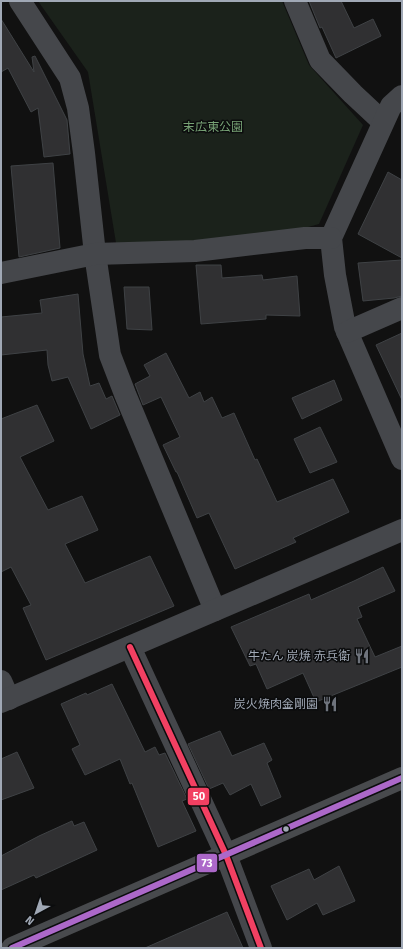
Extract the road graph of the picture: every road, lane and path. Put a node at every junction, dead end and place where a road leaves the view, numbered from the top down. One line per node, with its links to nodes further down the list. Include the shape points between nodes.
1 (20, 1): 6 (street, via 70,78 78,108)
2 (295, 1): 4 (street, via 320,60)
3 (402, 96): 4 (street, via 391,106)
4 (384, 122): 5 (street)
5 (331, 238): 6 (street, via 305,238 195,250); 9 (street, via 335,276)
6 (95, 254): 7 (street); 12 (street, via 110,355)
7 (1, 273)
8 (402, 308): 9 (street)
9 (347, 332): 10 (street)
10 (402, 459)
11 (402, 530): 12 (street)
12 (215, 610): 13 (street)
13 (130, 647): 14 (street); 16 (street)
14 (4, 694)
15 (402, 778): 16 (highway)
16 (226, 855): 17 (highway); 18 (street)
17 (12, 948)
18 (261, 948)

